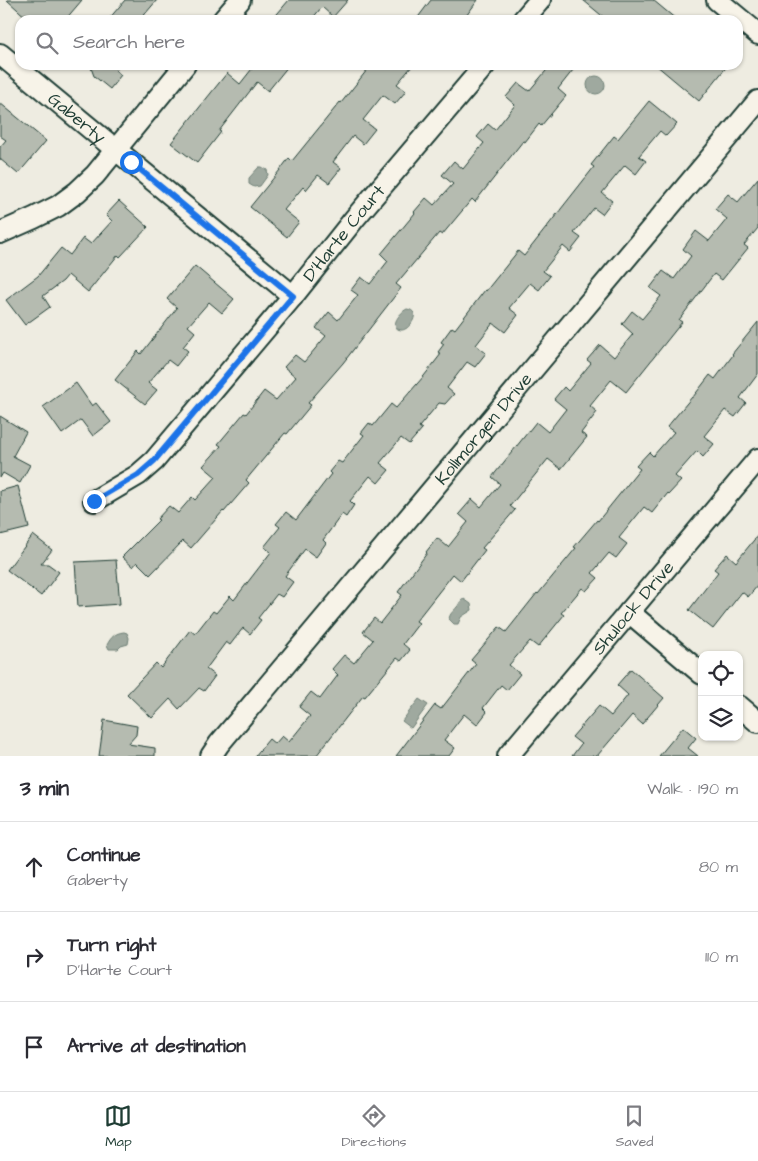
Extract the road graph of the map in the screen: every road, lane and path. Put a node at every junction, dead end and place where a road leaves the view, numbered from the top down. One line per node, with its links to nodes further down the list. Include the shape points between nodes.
1 (240, 0): 4 (street)
2 (540, 0): 5 (street)
3 (717, 0): 6 (street)
4 (227, 15)
5 (527, 15)
6 (735, 15)
7 (743, 22): 8 (street)
8 (758, 34)
9 (0, 54): 10 (street, Gaberty)
10 (15, 66)
11 (20, 70): 15 (street, Gaberty)
12 (181, 70): 15 (street)
13 (481, 70): 17 (street, D'Harte Court)
14 (758, 101): 24 (street, Kollmorgen Drive)
15 (116, 149): 16 (street, via 68,200); 17 (street, Gaberty)
16 (0, 233)
17 (293, 296): 19 (street, D'Harte Court, via 154,461 138,475)
18 (758, 459): 20 (street, Shulock Drive)
19 (94, 501)
20 (629, 612): 21 (street); 25 (street, Shulock Drive)
21 (698, 671)
22 (743, 709): 23 (street)
23 (758, 722)
24 (211, 756)
25 (508, 756)

